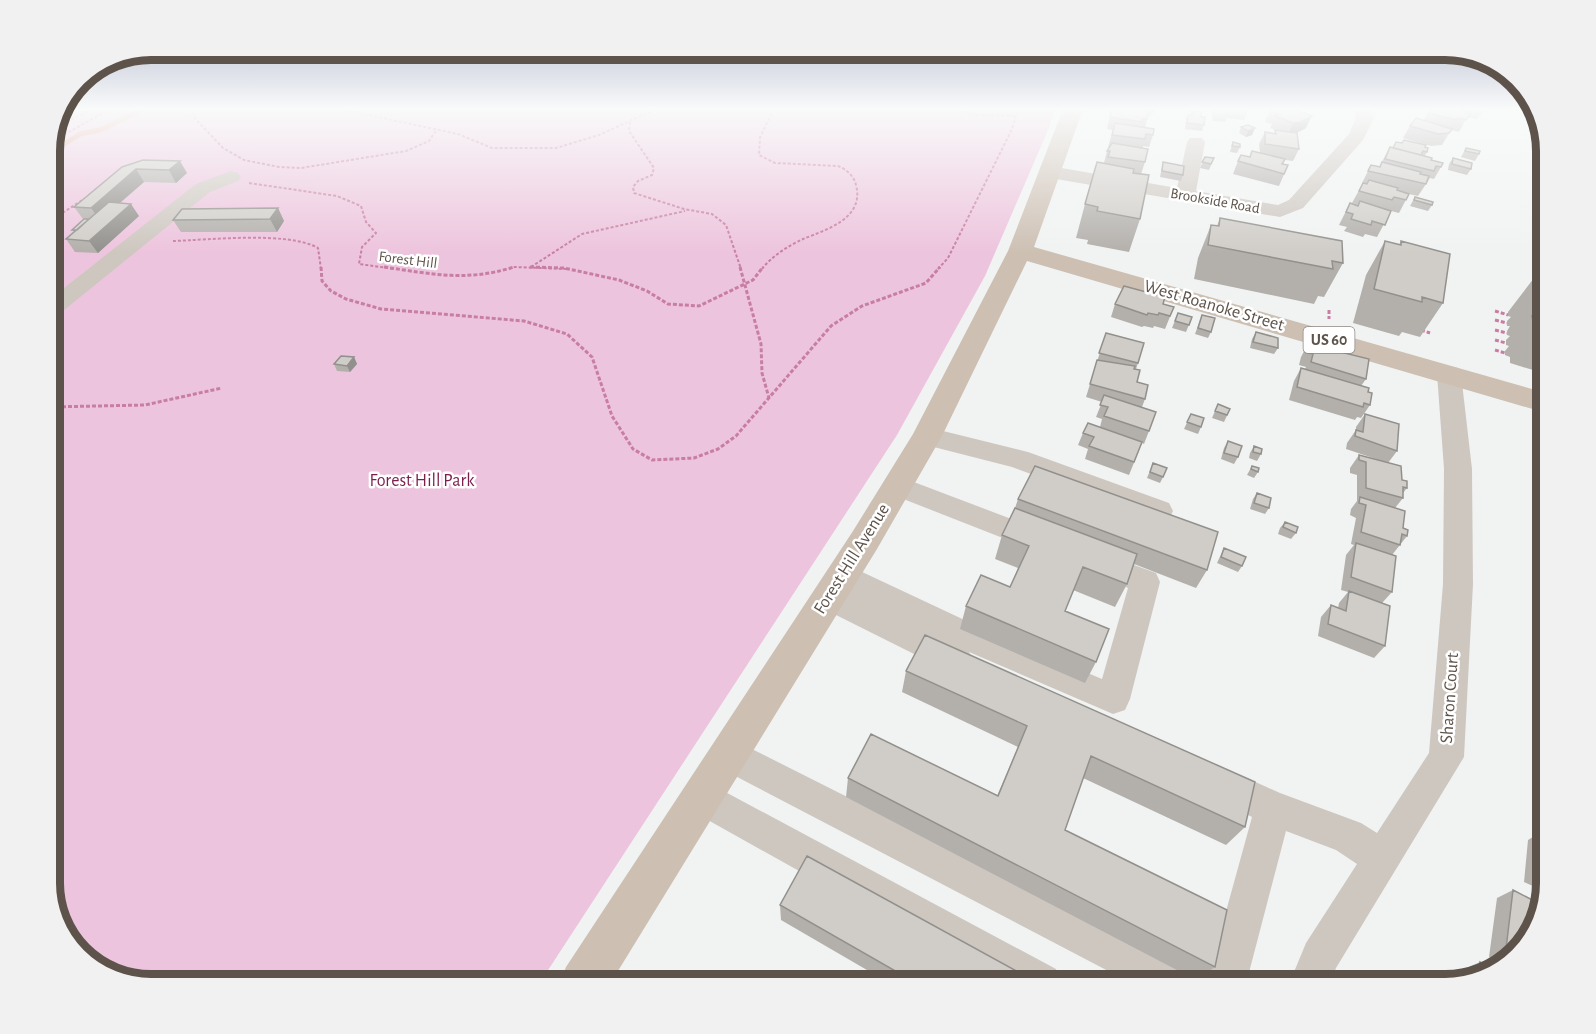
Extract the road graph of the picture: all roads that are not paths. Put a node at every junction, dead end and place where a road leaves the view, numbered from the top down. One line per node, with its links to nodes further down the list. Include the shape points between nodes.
1 (1055, 157): 4 (main road, Forest Hill Avenue)
2 (1193, 157): 6 (street)
3 (1338, 157): 6 (street, Brookside Road, via 1296,204 1280,211)
4 (1050, 172): 6 (street, Brookside Road); 7 (main road, Forest Hill Avenue)
5 (231, 177): 8 (street, via 203,188)
6 (1185, 196)
7 (1020, 250): 9 (main road, West Roanoke Street / US 60); 11 (main road, Forest Hill Avenue)
8 (60, 302)
9 (1449, 374): 10 (main road, West Roanoke Street / US 60); 20 (street, Sharon Court, via 1458,469 1458,561 1446,757)
10 (1536, 400)
11 (927, 436): 12 (main road, Forest Hill Avenue); 13 (street, via 1018,459)
12 (898, 486): 14 (main road, Forest Hill Avenue); 14 (street, via 1145,582 1113,699 918,615)
13 (1177, 518)
14 (836, 586): 15 (street); 16 (main road, Forest Hill Avenue)
15 (1078, 717)
16 (730, 755): 18 (main road, Forest Hill Avenue); 23 (street)
17 (1186, 767): 19 (street)
18 (703, 798): 21 (main road, Forest Hill Avenue); 22 (street)
19 (1273, 808): 20 (street, via 1348,836); 24 (street)
20 (1382, 859): 25 (street, Sharon Court, via 1320,957)
21 (589, 974)
22 (1023, 974)
23 (1156, 974)
24 (1229, 974)
25 (1314, 974)

